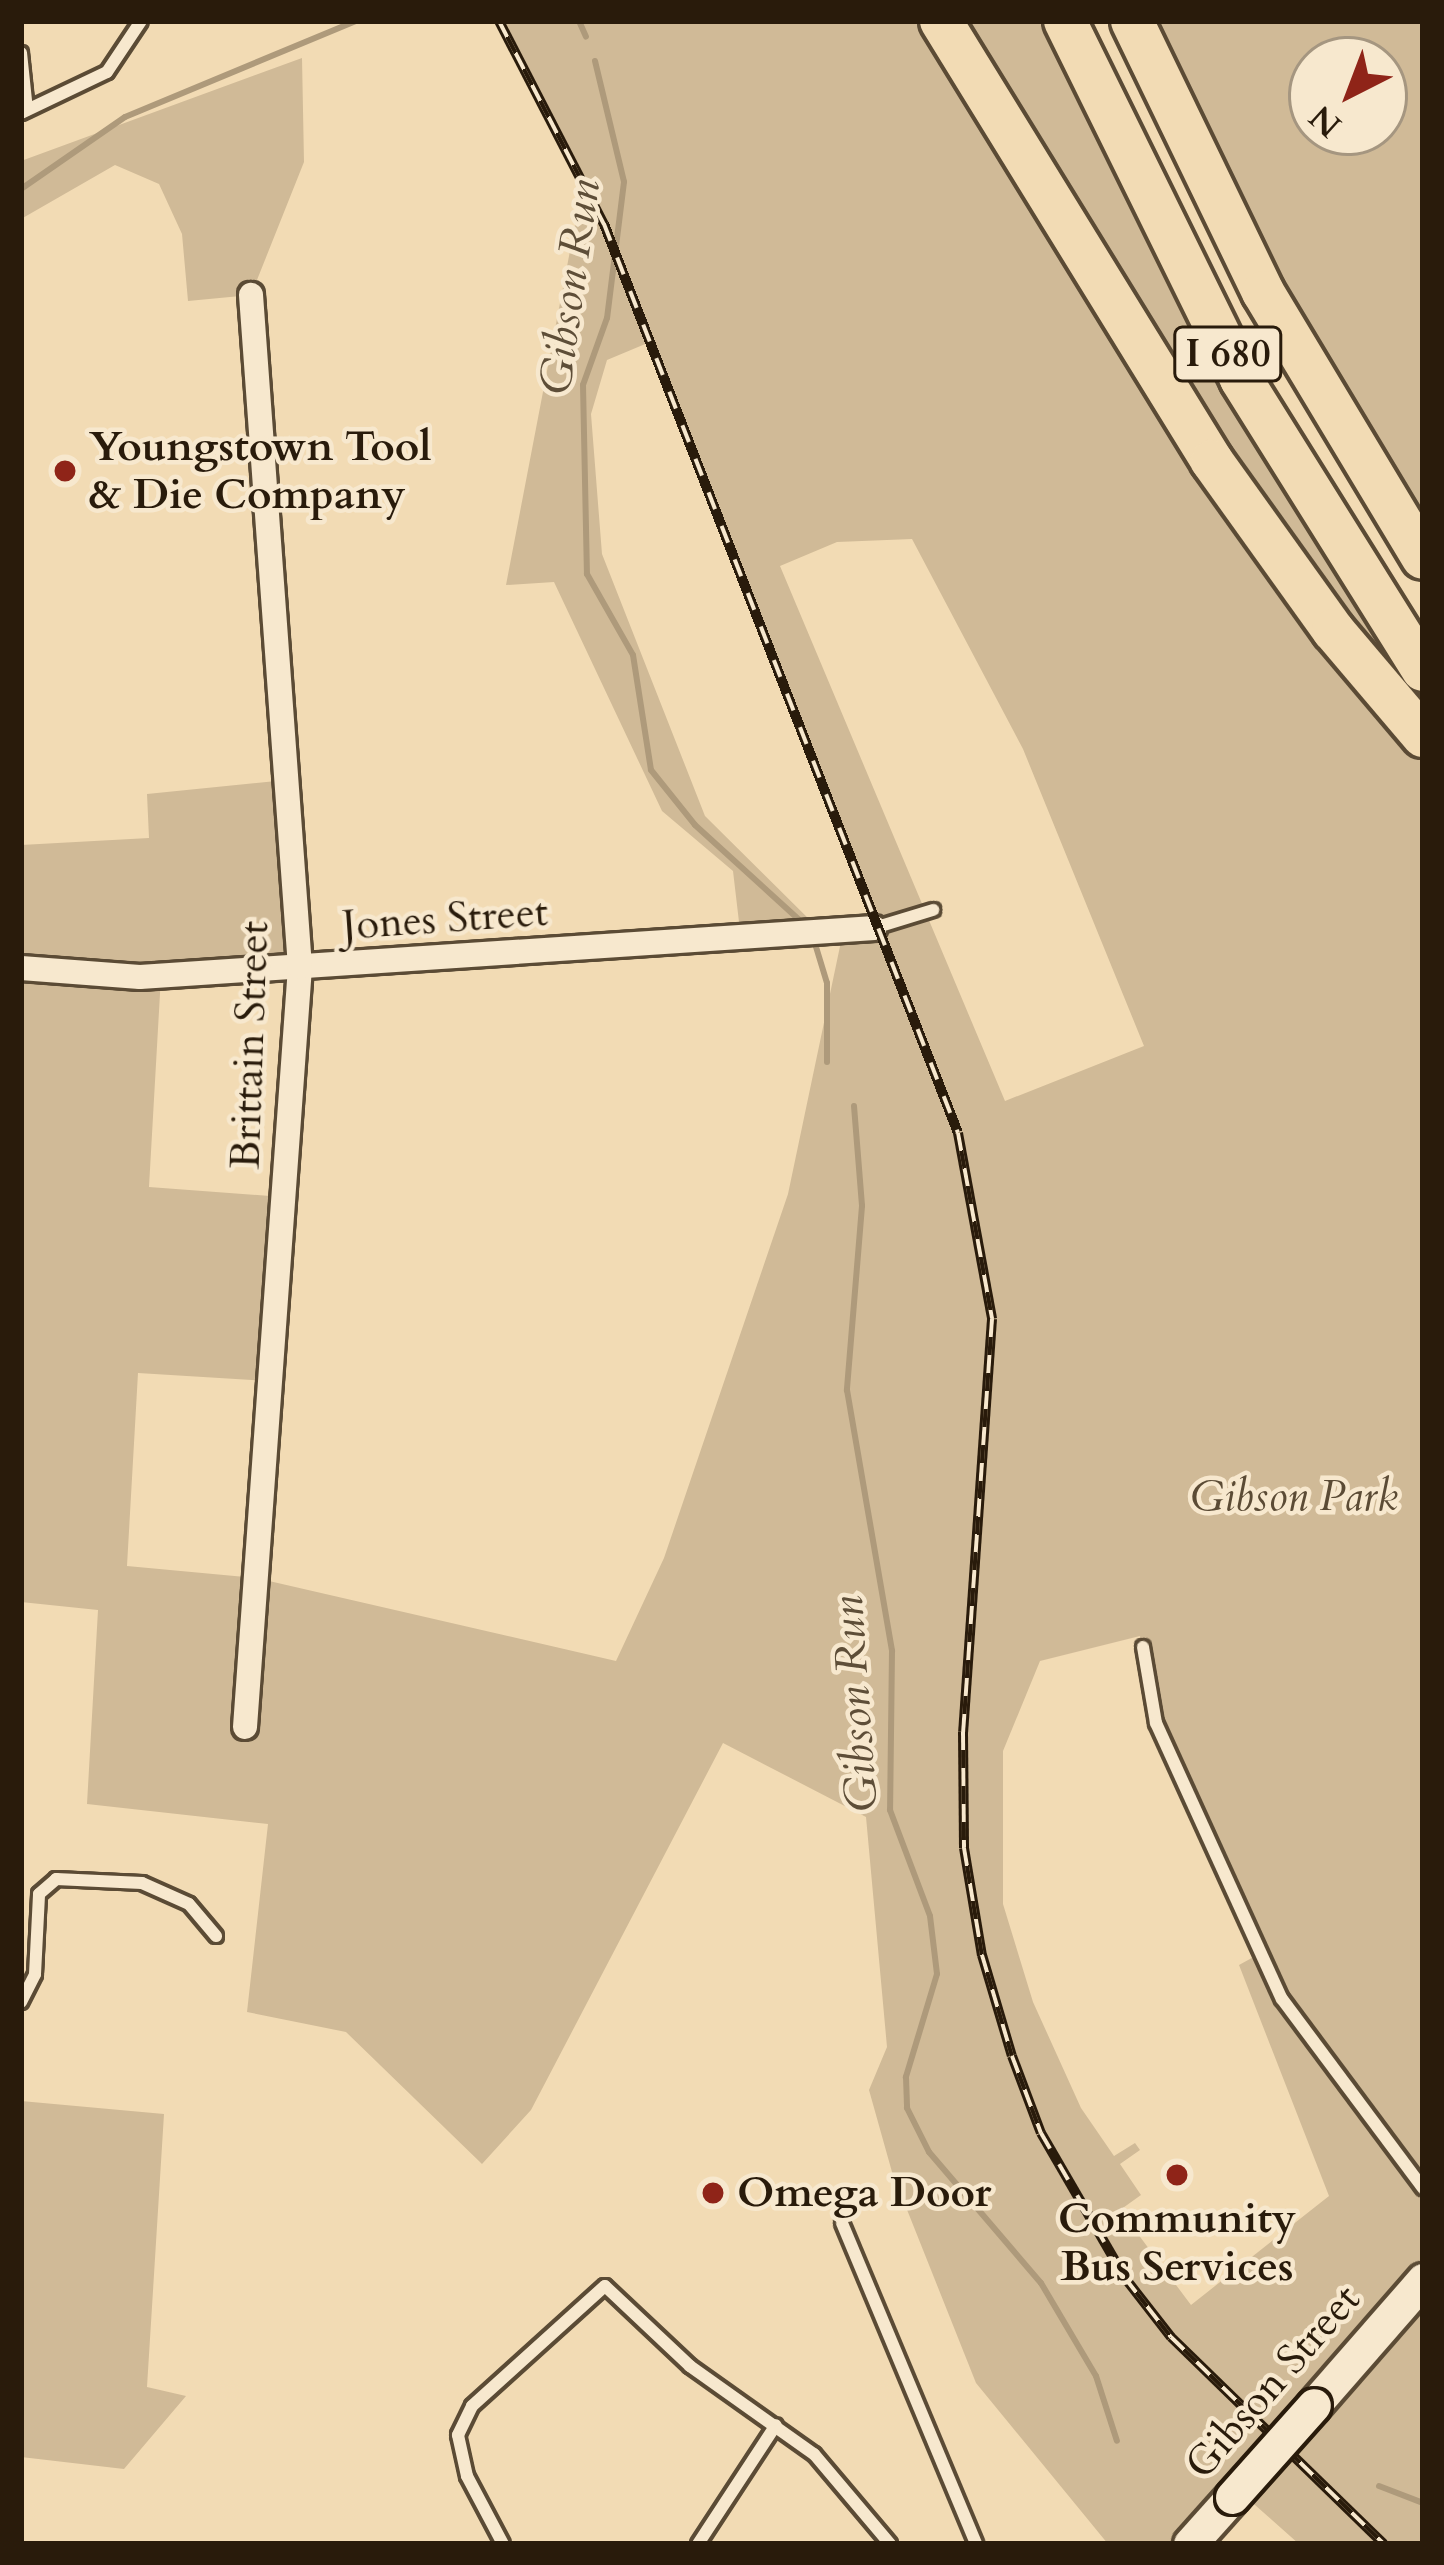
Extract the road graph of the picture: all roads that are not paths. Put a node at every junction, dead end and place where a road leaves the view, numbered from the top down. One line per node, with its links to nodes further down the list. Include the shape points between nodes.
1 (141, 21): 6 (lane, via 106,72)
2 (941, 21): 10 (highway, via 1212,461 1333,630)
3 (1065, 21): 9 (highway, I 680, via 1241,379)
4 (1132, 21): 8 (highway, I 680, via 1264,292)
5 (21, 52): 6 (lane)
6 (24, 111)
7 (251, 295): 13 (street, Brittain Street)
8 (1423, 558)
9 (1423, 670)
10 (1423, 736)
11 (933, 910): 12 (lane)
12 (874, 928): 13 (street, Jones Street)
13 (299, 967): 14 (street, Jones Street, via 140,977); 16 (street, Brittain Street)
14 (21, 968)
15 (1143, 1648): 19 (lane, via 1156,1724 1282,1999)
16 (245, 1727)
17 (216, 1936): 18 (lane, via 189,1904 142,1883 56,1879 39,1894 35,1974)
18 (21, 2002)
19 (1423, 2188)
20 (842, 2223): 26 (lane)
21 (1423, 2280): 27 (street, Gibson Street, bridge)
22 (776, 2425): 23 (lane, via 690,2366 605,2286 472,2406 458,2435 467,2476); 24 (lane); 25 (lane, via 814,2454)
23 (503, 2544)
24 (698, 2544)
25 (890, 2544)
26 (976, 2544)
27 (1190, 2544)

